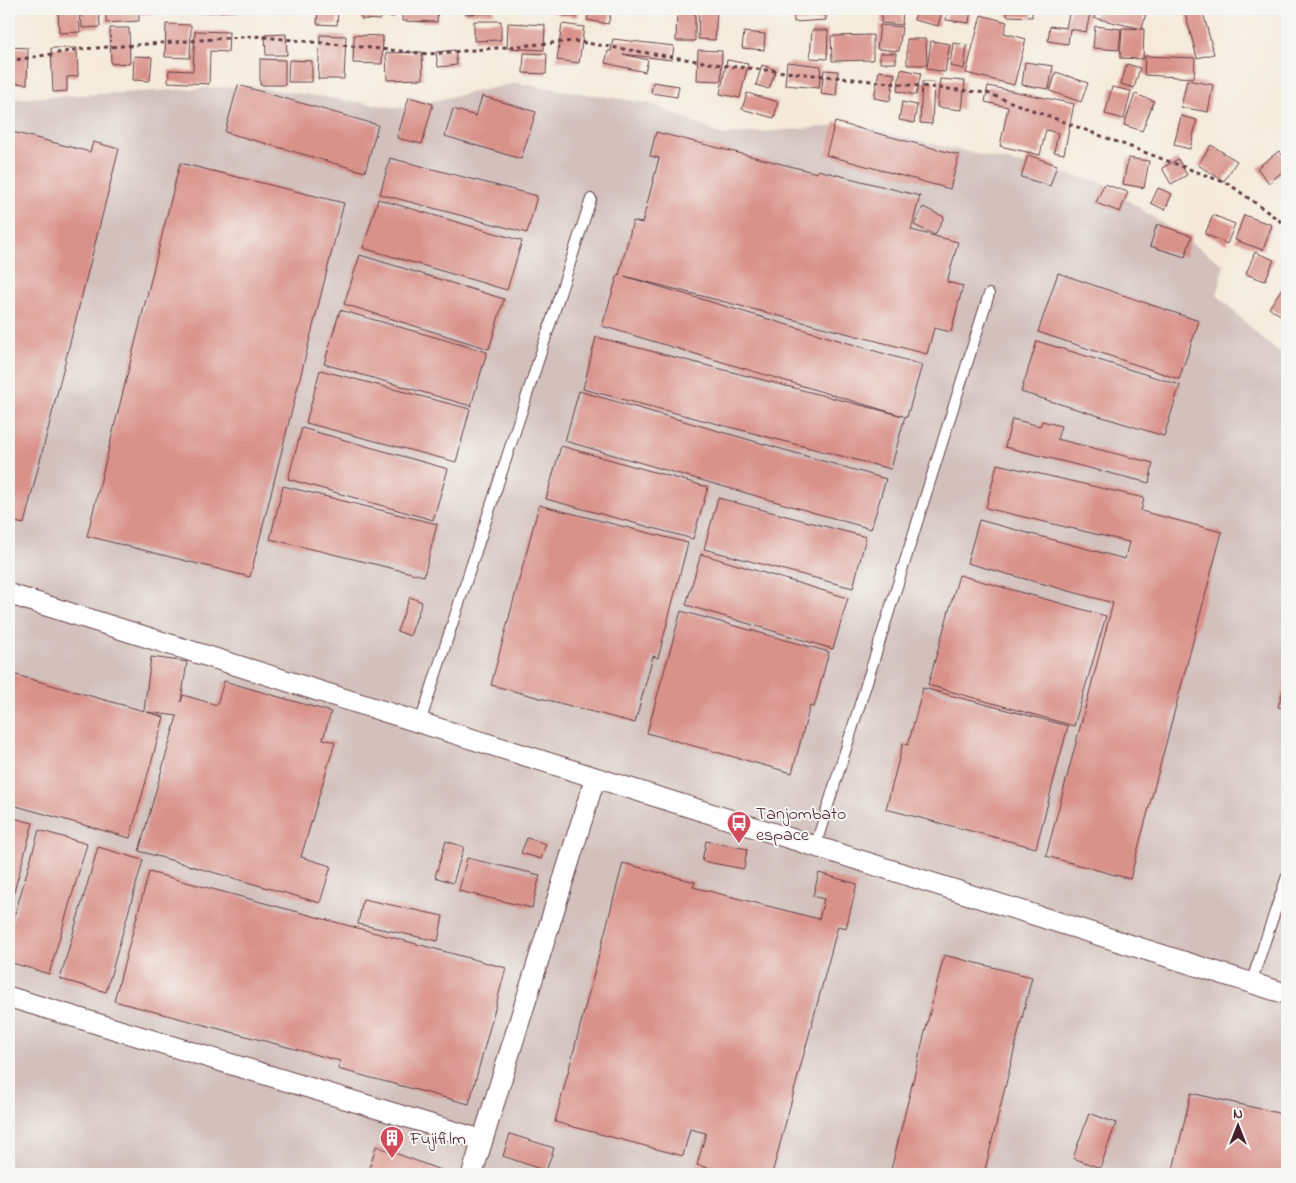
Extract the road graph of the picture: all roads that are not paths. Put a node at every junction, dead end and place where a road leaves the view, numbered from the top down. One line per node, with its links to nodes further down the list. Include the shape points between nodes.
1 (591, 199): 4 (lane)
2 (989, 294): 6 (lane)
3 (9, 594): 4 (street)
4 (420, 723): 5 (street)
5 (595, 778): 6 (street); 11 (street)
6 (815, 847): 8 (street)
7 (1287, 876): 8 (lane)
8 (1250, 983): 9 (street)
9 (1287, 994)
10 (9, 997): 11 (street)
11 (482, 1140): 12 (street)
12 (472, 1174)

